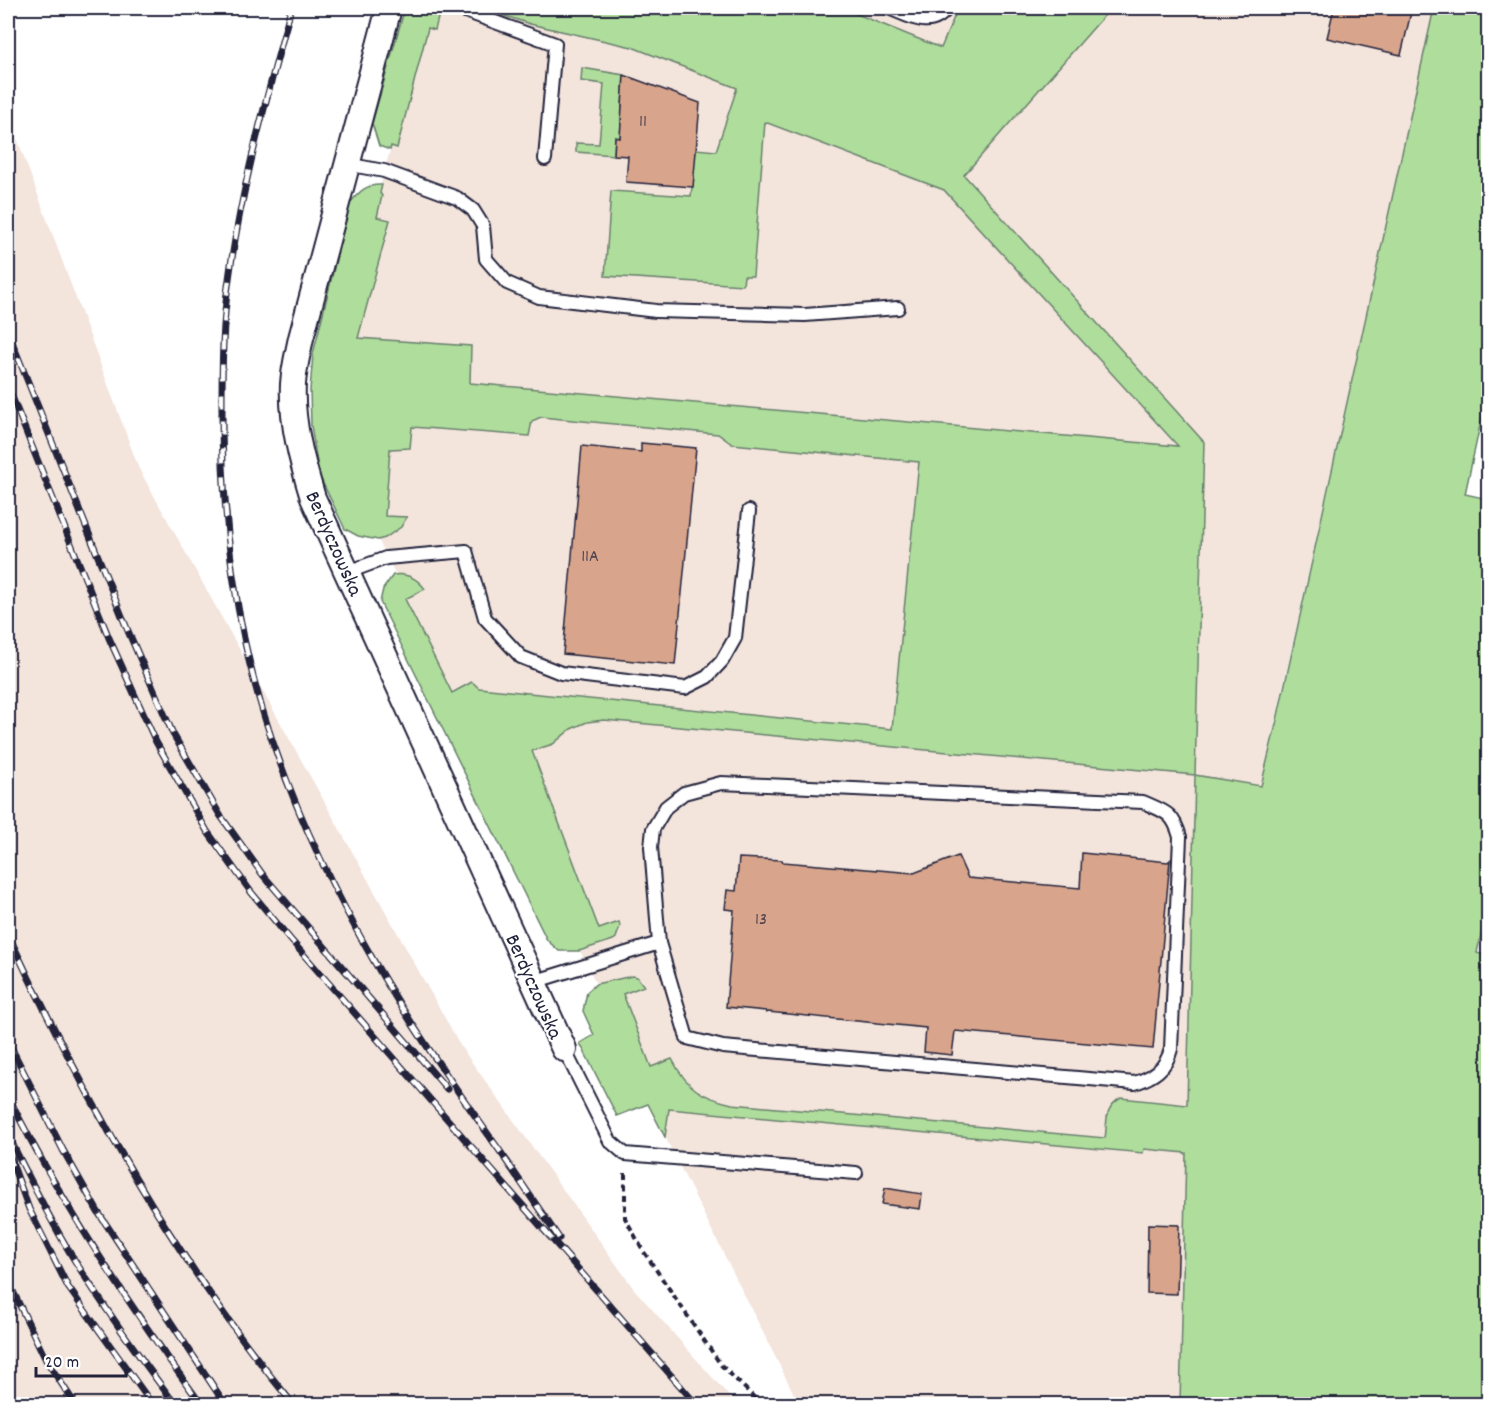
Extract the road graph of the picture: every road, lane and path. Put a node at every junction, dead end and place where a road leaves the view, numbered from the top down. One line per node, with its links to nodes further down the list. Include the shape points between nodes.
1 (388, 8): 6 (street, Berdyczowska)
2 (456, 8): 5 (lane, via 555,44)
3 (889, 8): 4 (lane, via 926,21 939,18)
4 (947, 8)
5 (545, 159)
6 (346, 164): 7 (lane, via 384,171 457,198 473,210 483,226 486,259 507,283 538,297 656,311 805,315); 9 (street, Berdyczowska, via 293,385 301,459 313,498)
7 (898, 308)
8 (748, 511): 9 (lane, via 735,638 707,677 685,688 561,672 521,657 485,618 466,552 386,558)
9 (348, 572): 11 (street, Berdyczowska)
10 (659, 943): 10 (lane, via 651,847 654,829 666,807 684,793 721,783 1143,802 1167,813 1176,822 1180,837 1171,1049 1160,1070 1135,1083 723,1047 687,1038); 11 (lane)
11 (533, 982): 12 (street, Berdyczowska)
12 (564, 1049): 13 (lane, via 610,1141)
13 (625, 1154): 14 (lane); 15 (path, via 625,1218 721,1365)
14 (856, 1173)
15 (761, 1404)

